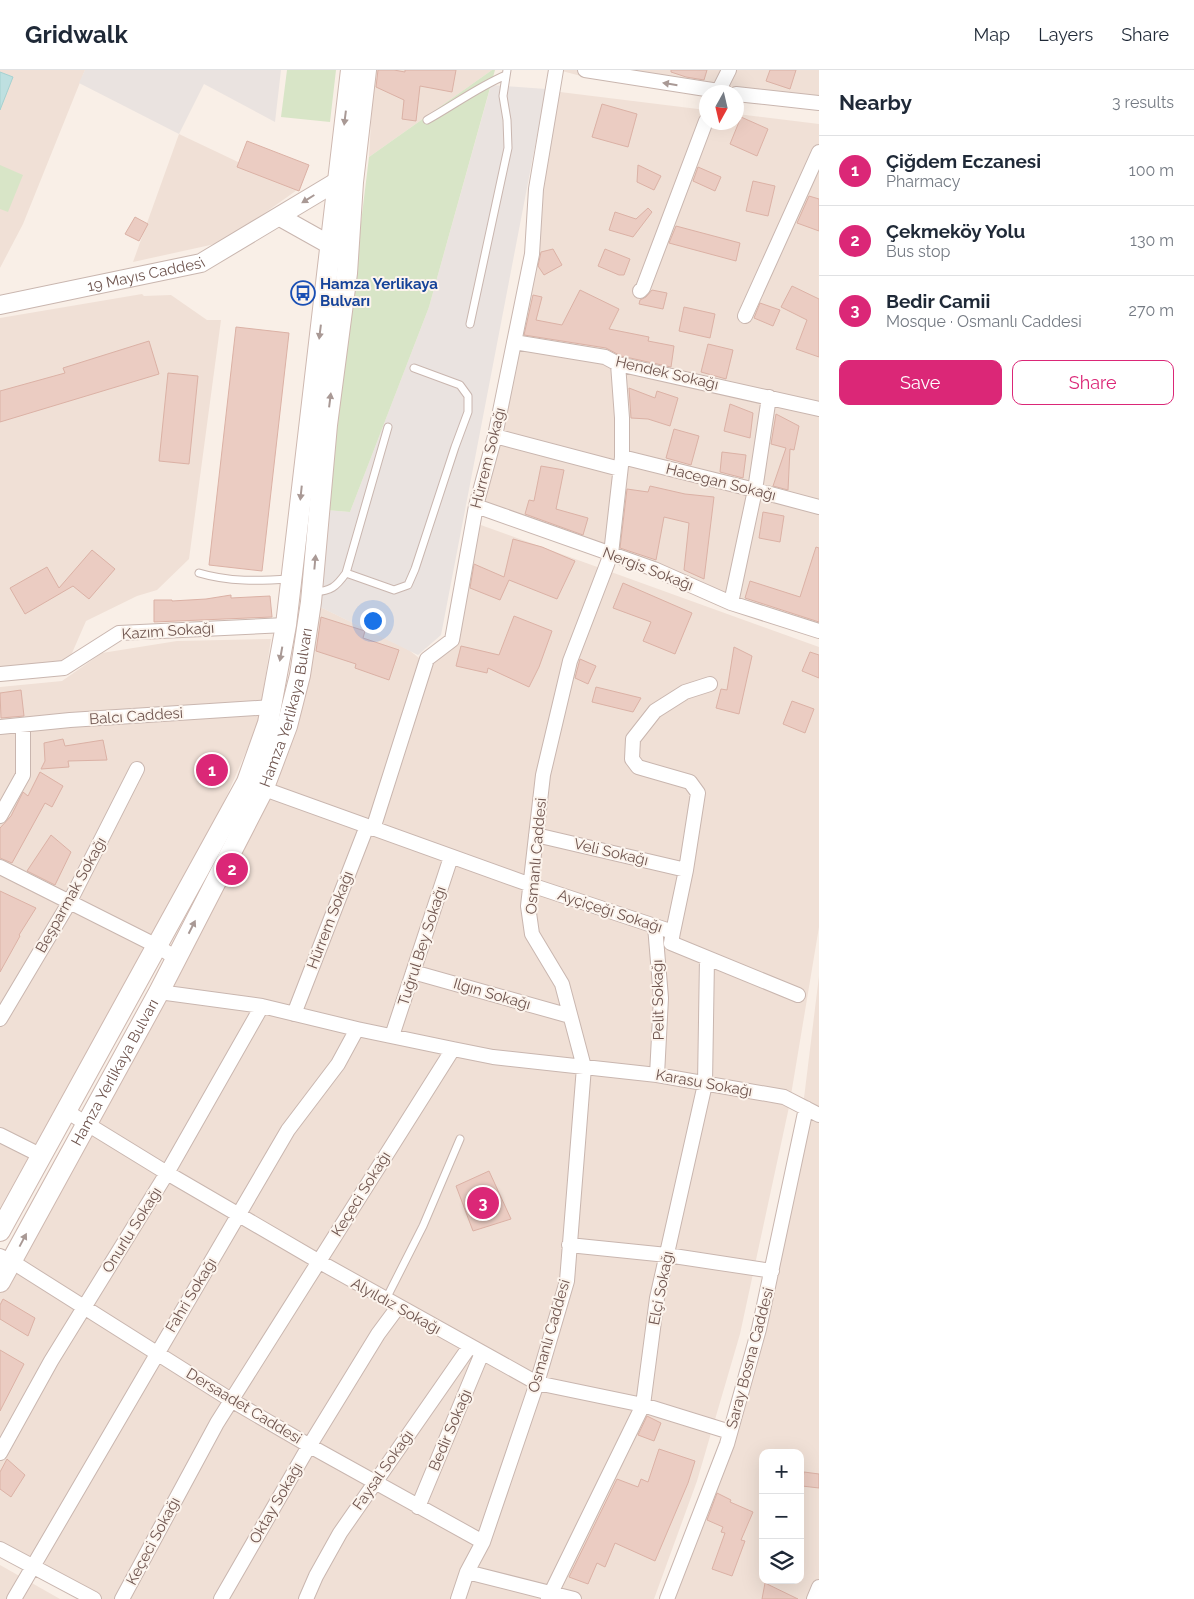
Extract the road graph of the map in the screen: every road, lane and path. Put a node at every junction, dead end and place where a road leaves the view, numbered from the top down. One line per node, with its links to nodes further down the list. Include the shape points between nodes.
1 (351, 70): 14 (main road, Hamza Yerlikaya Bulvarı, one-way to 14)
2 (366, 70): 36 (main road, Hamza Yerlikaya Bulvarı, one-way to 2)
3 (556, 70): 21 (street, Hürrem Sokağı, via 536,189 532,254)
4 (585, 70): 8 (street, one-way to 4)
5 (729, 70): 7 (street)
6 (506, 73): 11 (lane); 20 (lane, via 503,96 508,148)
7 (723, 85)
8 (699, 89)
9 (744, 95): 10 (street)
10 (819, 104)
11 (427, 120)
12 (703, 130): 17 (street)
13 (819, 152): 19 (street)
14 (336, 182): 15 (street, 19 Mayıs Caddesi, one-way to 15); 16 (main road, Hamza Yerlikaya Bulvarı)
15 (280, 217): 16 (street); 18 (street, 19 Mayıs Caddesi, via 201,263)
16 (330, 245): 35 (main road, Hamza Yerlikaya Bulvarı, one-way to 35)
17 (640, 291)
18 (0, 305)
19 (745, 316)
20 (470, 324)
21 (514, 342): 22 (street, Hendek Sokağı, via 605,357); 27 (street, Hürrem Sokağı)
22 (618, 364): 24 (street, Hendek Sokağı); 28 (street, Osmanlı Caddesi)
23 (414, 368): 34 (lane, via 460,385 468,396 468,412 408,586 394,590)
24 (768, 397): 25 (street, Hendek Sokağı); 29 (street)
25 (819, 409)
26 (388, 426): 34 (lane)
27 (495, 436): 28 (street, Hacegan Sokağı); 30 (street, Hürrem Sokağı)
28 (621, 463): 29 (street, Hacegan Sokağı); 32 (street, Osmanlı Caddesi)
29 (755, 490): 31 (street, Hacegan Sokağı); 37 (street)
30 (476, 506): 32 (street, Nergis Sokağı); 48 (street, Hürrem Sokağı, via 452,640 427,659)
31 (819, 508)
32 (611, 554): 37 (street, Nergis Sokağı); 49 (street, Osmanlı Caddesi, via 570,661 543,775)
33 (199, 573): 35 (lane, via 220,579)
34 (346, 574): 36 (lane, via 328,591)
35 (291, 579): 38 (main road, Hamza Yerlikaya Bulvarı)
36 (312, 593): 46 (main road, Hamza Yerlikaya Bulvarı, via 300,675 287,726)
37 (731, 603): 39 (street, Nergis Sokağı)
38 (286, 625): 40 (street, Kazım Sokağı, via 119,633 64,668); 42 (main road, Hamza Yerlikaya Bulvarı, one-way to 42)
39 (819, 631)
40 (0, 674)
41 (710, 684): 52 (street, via 685,692 655,711 634,738 632,760 638,767 690,782 698,794)
42 (272, 707): 43 (street, Balcı Caddesi); 46 (main road, Hamza Yerlikaya Bulvarı)
43 (23, 725): 44 (street, Balcı Caddesi); 47 (street, via 23,775)
44 (0, 727)
45 (137, 769): 54 (street, Beşparmak Sokağı)
46 (255, 786): 48 (street, Ayçiçeği Sokağı); 57 (main road, Hamza Yerlikaya Bulvarı); 58 (main road, Hamza Yerlikaya Bulvarı, one-way to 46)
47 (0, 816)
48 (370, 828): 50 (street, Ayçiçeği Sokağı); 64 (street, Hürrem Sokağı)
49 (536, 835): 52 (street, Veli Sokağı); 53 (street, Osmanlı Caddesi)
50 (451, 856): 53 (street, Ayçiçeği Sokağı); 60 (street, Tuğrul Bey Sokağı)
51 (0, 867): 54 (street)
52 (686, 870): 56 (street)
53 (531, 885): 55 (street, Ayçiçeği Sokağı); 65 (street, Osmanlı Caddesi, via 528,906 532,934 562,984)
54 (69, 903): 57 (street); 66 (street, Beşparmak Sokağı)
55 (655, 926): 56 (street, Ayçiçeği Sokağı); 71 (street, Pelit Sokağı, via 661,998)
56 (673, 932): 59 (street, Ayçiçeği Sokağı, via 670,943)
57 (157, 946): 58 (street); 74 (main road, Hamza Yerlikaya Bulvarı)
58 (176, 958): 61 (main road, Hamza Yerlikaya Bulvarı)
59 (707, 958): 62 (street, Ayçiçeği Sokağı); 72 (street, Elçi Sokağı)
60 (413, 972): 65 (street, Ilgın Sokağı); 68 (street, Tuğrul Bey Sokağı)
61 (160, 992): 63 (street); 76 (main road, Hamza Yerlikaya Bulvarı)
62 (798, 995)
63 (262, 1006): 64 (street); 80 (street, Onurlu Sokağı)
64 (294, 1014): 67 (street)
65 (570, 1016): 70 (street, Osmanlı Caddesi)
66 (0, 1019)
67 (357, 1029): 68 (street); 81 (street, Fahri Sokağı, via 338,1064 288,1130)
68 (392, 1036): 69 (street)
69 (453, 1049): 70 (street, Karasu Sokağı); 86 (street, Keçeci Sokağı)
70 (584, 1067): 71 (street, Karasu Sokağı); 83 (street, Osmanlı Caddesi)
71 (657, 1075): 72 (street, Karasu Sokağı)
72 (705, 1084): 73 (street, Karasu Sokağı, via 784,1097); 84 (street, Elçi Sokağı)
73 (806, 1108): 75 (street, Karasu Sokağı); 87 (street, Saray Bosna Caddesi)
74 (66, 1111): 76 (street, Alyıldız Sokağı); 79 (main road, Hamza Yerlikaya Bulvarı)
75 (819, 1115)
76 (86, 1122): 80 (street, Alyıldız Sokağı); 85 (main road, Hamza Yerlikaya Bulvarı, one-way to 76)
77 (0, 1135): 79 (street)
78 (460, 1139): 89 (lane)
79 (42, 1156): 82 (main road, Hamza Yerlikaya Bulvarı)
80 (167, 1173): 81 (street, Alyıldız Sokağı); 91 (street, Onurlu Sokağı)
81 (239, 1215): 86 (street, Alyıldız Sokağı); 93 (street, Fahri Sokağı)
82 (0, 1231)
83 (569, 1245): 84 (street); 95 (street, Osmanlı Caddesi, via 567,1280)
84 (667, 1255): 87 (street); 97 (street, Elçi Sokağı, via 657,1298)
85 (6, 1259): 88 (main road, Hamza Yerlikaya Bulvarı); 91 (street, Dersaadet Caddesi)
86 (318, 1261): 89 (street, Alyıldız Sokağı); 96 (street, Keçeci Sokağı)
87 (772, 1271): 98 (street, Saray Bosna Caddesi, via 760,1329)
88 (0, 1282)
89 (386, 1300): 90 (street, Alyıldız Sokağı)
90 (398, 1307): 92 (street, Alyıldız Sokağı); 99 (street, Oktay Sokağı)
91 (84, 1308): 93 (street, Dersaadet Caddesi); 100 (street, Onurlu Sokağı)
92 (470, 1346): 94 (street, Alyıldız Sokağı); 101 (street, Faysal Sokağı)
93 (157, 1353): 96 (street, Dersaadet Caddesi); 105 (street, Fahri Sokağı)
94 (482, 1353): 95 (street, Alyıldız Sokağı); 102 (street, Bedir Sokağı)
95 (537, 1383): 97 (street, Alyıldız Sokağı); 103 (street, Osmanlı Caddesi)
96 (232, 1400): 99 (street, Dersaadet Caddesi); 111 (street, Keçeci Sokağı)
97 (643, 1405): 98 (street, Alyıldız Sokağı); 108 (street, Elçi Sokağı)
98 (730, 1432): 116 (street, Saray Bosna Caddesi)
99 (310, 1446): 101 (street, Dersaadet Caddesi); 112 (street, Oktay Sokağı)
100 (0, 1453)
101 (375, 1482): 102 (street, Dersaadet Caddesi); 113 (street, Faysal Sokağı, via 340,1533)
102 (418, 1507): 103 (street, Dersaadet Caddesi)
103 (482, 1542): 106 (street, Osmanlı Caddesi)
104 (0, 1549): 105 (street)
105 (32, 1566): 109 (street, Fahri Sokağı); 110 (street)
106 (466, 1572): 108 (street); 114 (street, Osmanlı Caddesi)
107 (819, 1587): 117 (street)
108 (550, 1595): 115 (street)
109 (14, 1599)
110 (94, 1599)
111 (122, 1599)
112 (221, 1599)
113 (306, 1599)
114 (458, 1599)
115 (574, 1599)
116 (667, 1599)
117 (814, 1599)

